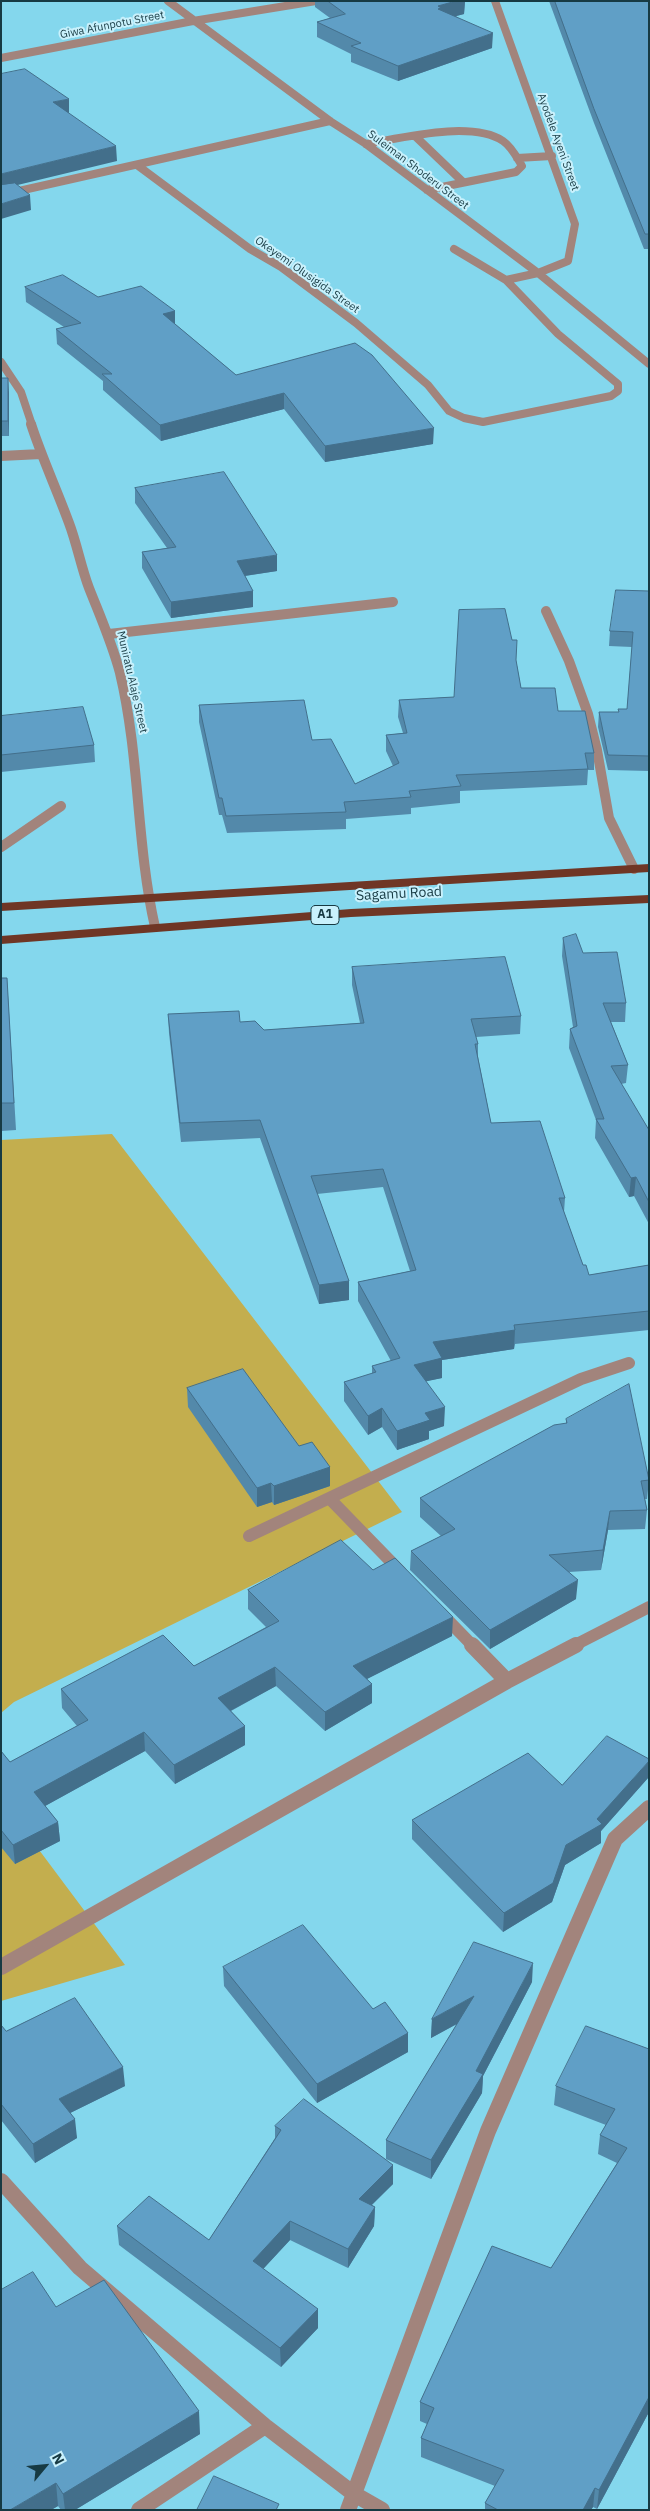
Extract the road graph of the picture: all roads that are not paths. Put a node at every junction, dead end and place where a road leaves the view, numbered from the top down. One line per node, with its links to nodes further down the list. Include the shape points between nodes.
1 (168, 1): 4 (street, Suleiman Shoderu Street)
2 (316, 1): 4 (street, Giwa Afunpotu Street)
3 (495, 1): 9 (street, Ayodele Ayeni Street)
4 (193, 21): 5 (street, Giwa Afunpotu Street); 6 (street, Suleiman Shoderu Street)
5 (1, 58)
6 (330, 121): 8 (street, Suleiman Shoderu Street); 11 (street)
7 (415, 136): 8 (street); 10 (street, via 477,133 503,142); 12 (street)
8 (366, 144): 13 (street, Suleiman Shoderu Street)
9 (552, 156): 10 (street); 16 (street, Ayodele Ayeni Street, via 575,224 568,261)
10 (517, 158): 12 (street, via 522,166 516,172)
11 (138, 164): 14 (street); 17 (street, Okeyemi Olusigida Street, via 250,249 356,322 428,384 448,411 483,422 611,396 618,391 618,384 558,334)
12 (463, 182): 13 (street)
13 (427, 190): 16 (street, Suleiman Shoderu Street)
14 (1, 195)
15 (454, 249): 17 (street)
16 (538, 273): 17 (street); 19 (street, Suleiman Shoderu Street)
17 (506, 280)
18 (1, 362): 20 (street, Muniratu Alaje Street, via 21,392)
19 (649, 364)
20 (41, 454): 21 (street); 24 (street, Muniratu Alaje Street)
21 (1, 456)
22 (393, 602): 24 (street)
23 (546, 611): 28 (street, via 559,635 579,690 597,750 607,811)
24 (109, 634): 29 (street, Muniratu Alaje Street, via 134,750)
25 (62, 806): 26 (street)
26 (1, 847)
27 (649, 868): 28 (highway, Sagamu Road / A1)
28 (634, 869): 29 (highway, Sagamu Road / A1)
29 (148, 896): 31 (highway, Sagamu Road / A1); 32 (street, Muniratu Alaje Street)
30 (649, 899): 32 (highway, Sagamu Road / A1, via 351,913)
31 (1, 907)
32 (156, 927): 33 (highway, Sagamu Road / A1)
33 (1, 940)
34 (628, 1363): 35 (street, via 581,1379)
35 (329, 1498): 36 (street); 37 (street)
36 (249, 1536)
37 (411, 1583)
38 (432, 1604): 40 (street)
39 (649, 1607): 40 (street)
40 (507, 1681): 42 (street)
41 (649, 1808): 45 (street, via 616,1839 488,2131)
42 (1, 1967)
43 (1, 2181): 44 (street, via 80,2268)
44 (265, 2426): 45 (street); 46 (street)
45 (351, 2502): 47 (street)
46 (139, 2510)
47 (382, 2510)

